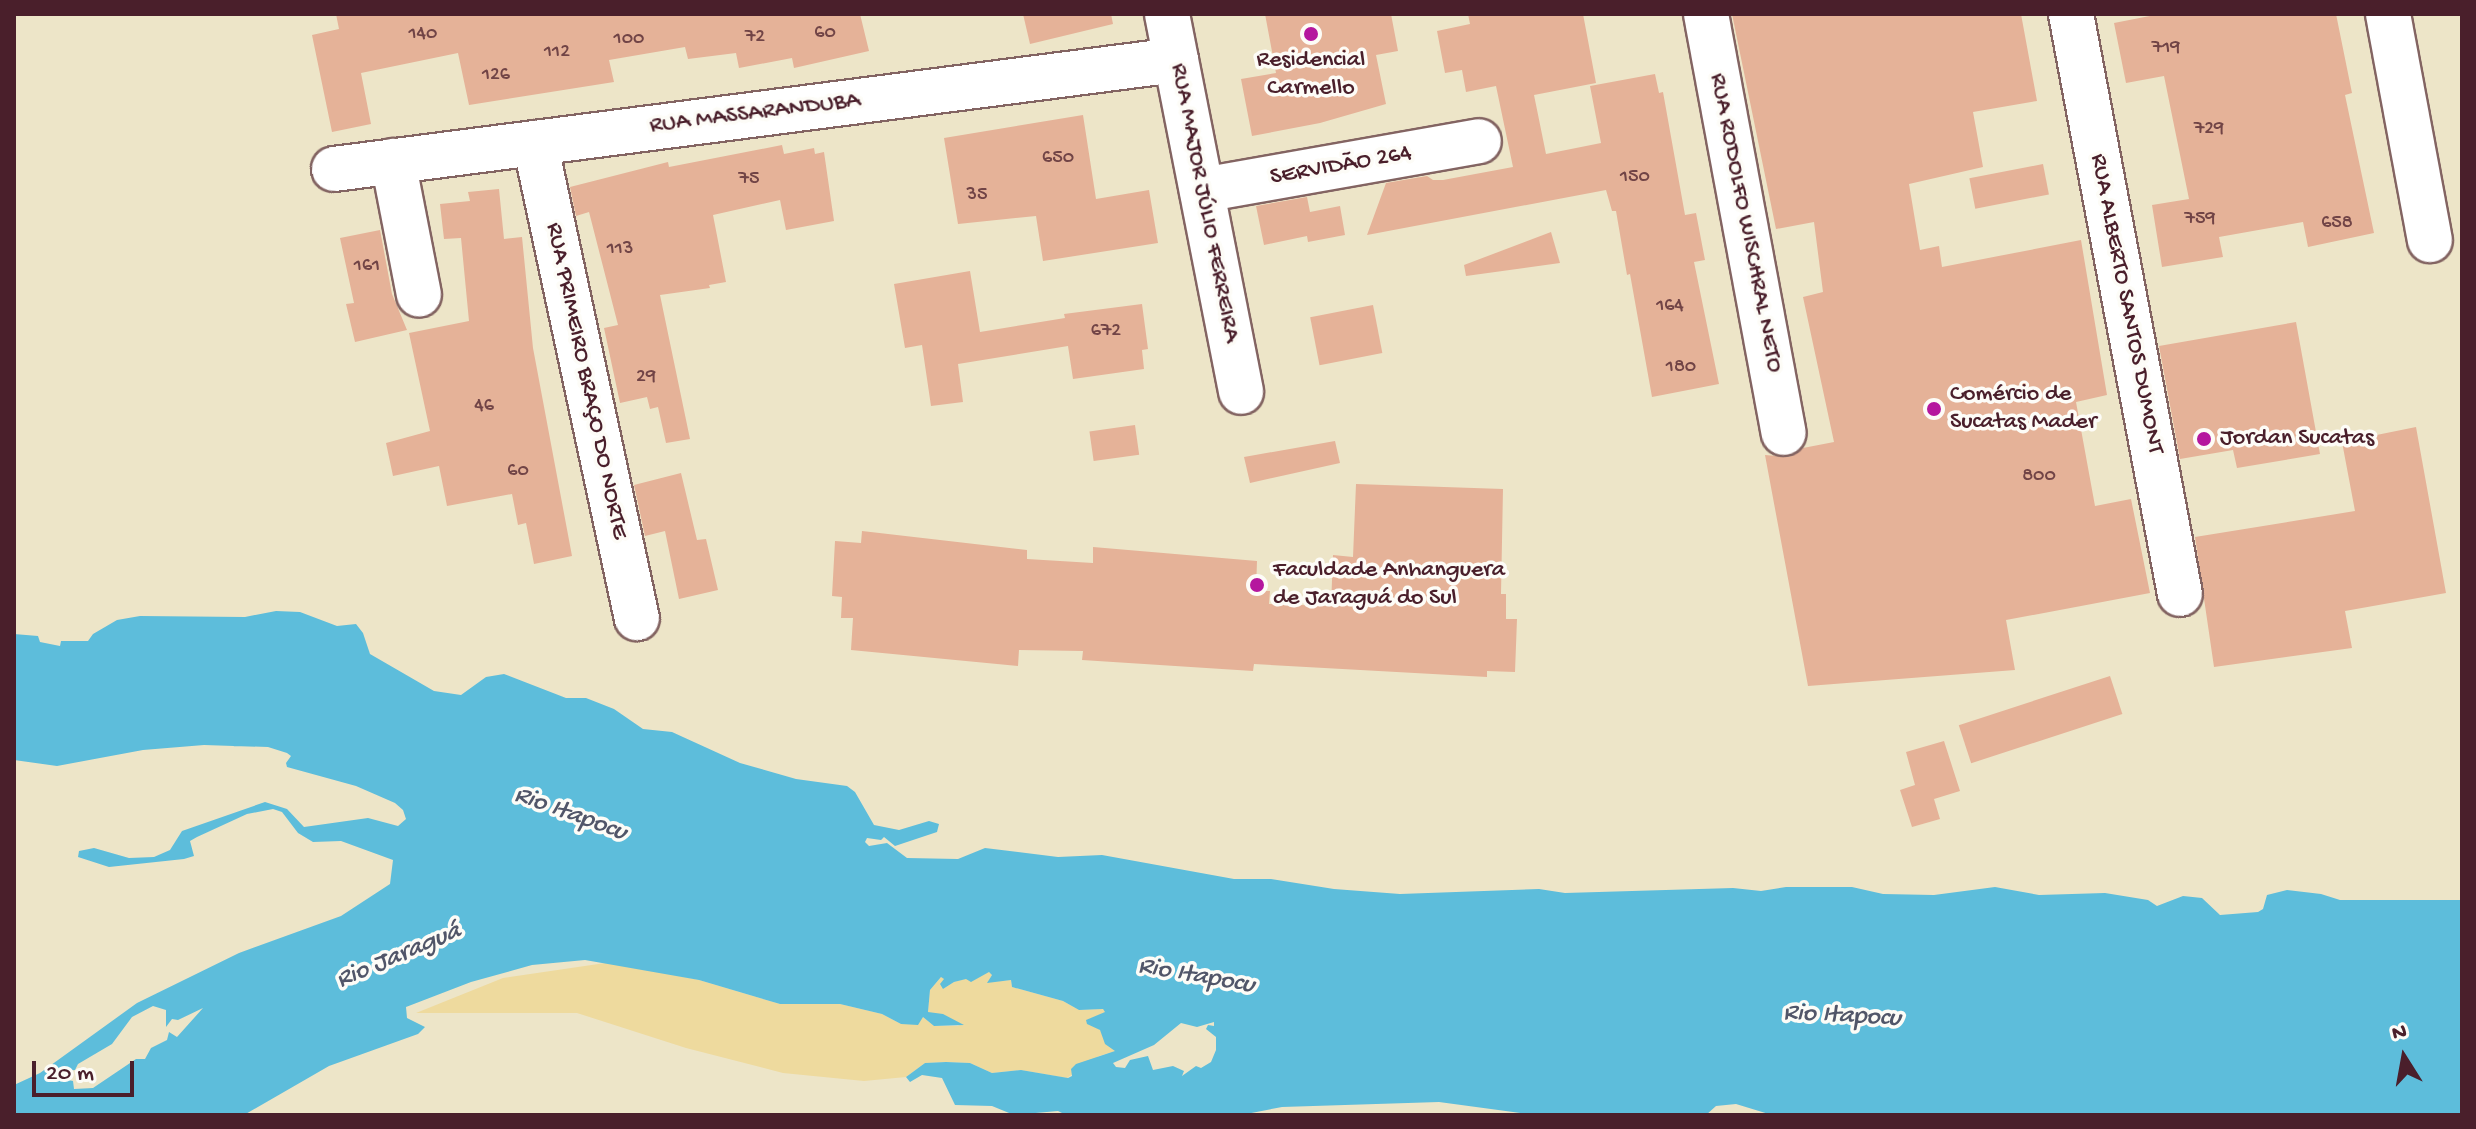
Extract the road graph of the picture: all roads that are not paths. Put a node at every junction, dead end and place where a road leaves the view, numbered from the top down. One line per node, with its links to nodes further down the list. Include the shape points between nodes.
1 (1167, 14): 5 (street, RUA MAJOR JÚLIO FERREIRA)
2 (1706, 14): 14 (street, RUA RODOLFO WISCHRAL NETO)
3 (2071, 14): 15 (street, RUA ALBERTO SANTOS DUMONT)
4 (2388, 14): 11 (street)
5 (1176, 60): 7 (street, RUA MASSARANDUBA); 10 (street, RUA MAJOR JÚLIO FERREIRA)
6 (1479, 141): 10 (street, SERVIDÃO 264)
7 (535, 143): 8 (street, RUA MASSARANDUBA); 16 (street, RUA PRIMEIRO BRAÇO DO NORTE)
8 (393, 161): 9 (street, RUA MASSARANDUBA); 12 (street)
9 (334, 169)
10 (1202, 190): 13 (street, RUA MAJOR JÚLIO FERREIRA)
11 (2430, 240)
12 (419, 295)
13 (1241, 392)
14 (1784, 433)
15 (2180, 594)
16 (637, 618)

